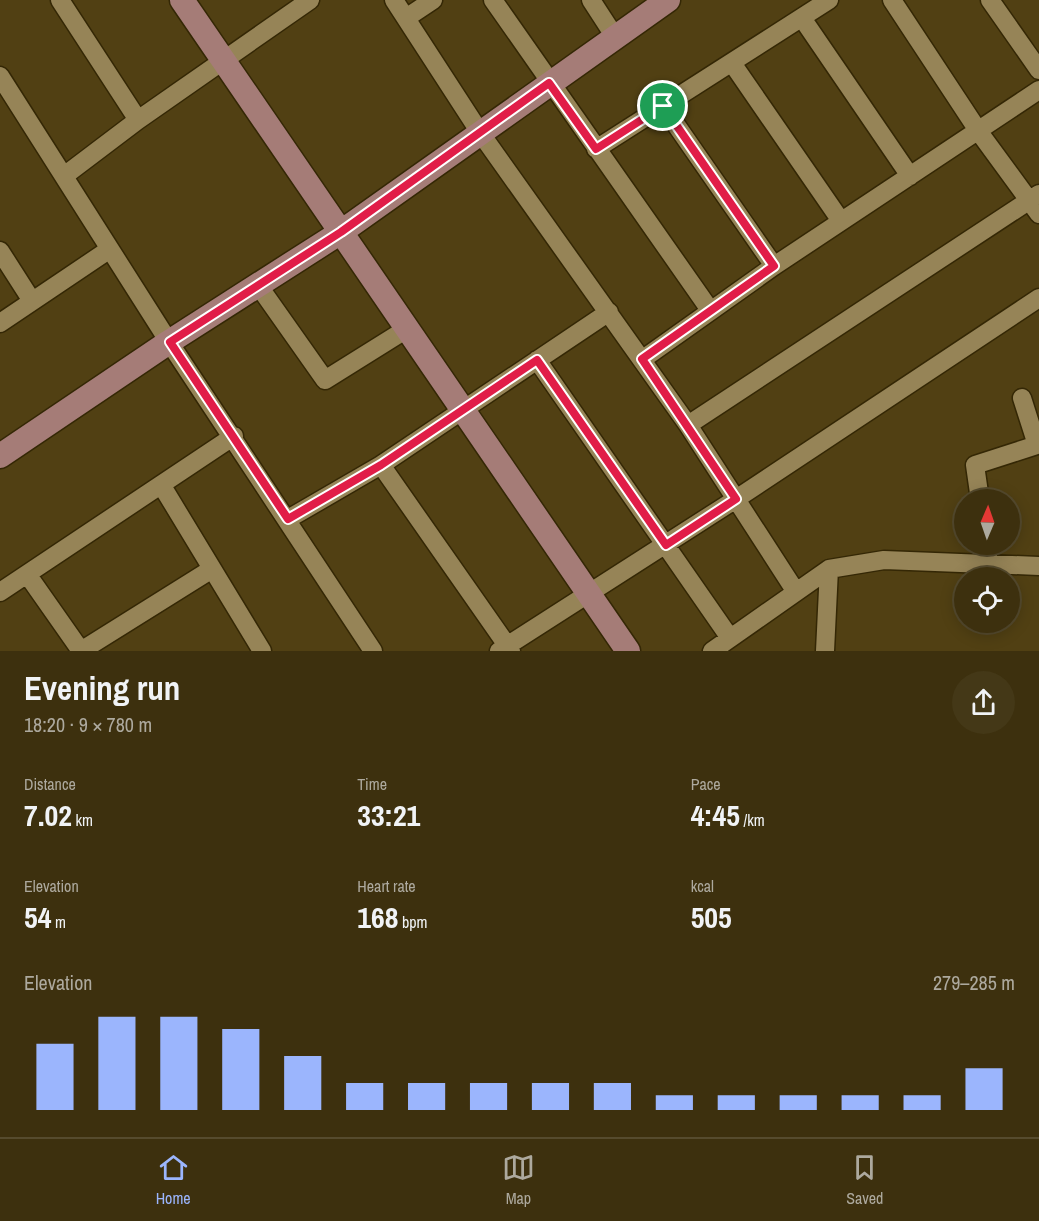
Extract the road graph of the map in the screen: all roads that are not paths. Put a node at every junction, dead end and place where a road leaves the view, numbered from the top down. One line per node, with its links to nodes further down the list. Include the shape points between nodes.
1 (60, 0): 22 (street)
2 (182, 0): 15 (street)
3 (394, 0): 12 (street)
4 (433, 0): 12 (street)
5 (493, 0): 19 (street)
6 (591, 0): 14 (street)
7 (668, 0): 14 (street)
8 (830, 0): 13 (street)
9 (892, 0): 24 (street)
10 (990, 0): 17 (street)
11 (301, 3): 15 (street)
12 (406, 18): 23 (street)
13 (802, 18): 16 (street); 27 (street)
14 (615, 37): 19 (street)
15 (224, 59): 22 (street); 30 (street)
16 (732, 63): 21 (street); 29 (street)
17 (1039, 70)
18 (0, 76): 26 (street)
19 (549, 83): 23 (street); 25 (street)
20 (1039, 90): 24 (street)
21 (663, 106): 25 (street); 33 (street)
22 (138, 120): 26 (street)
23 (480, 131): 30 (street); 38 (street)
24 (979, 132): 27 (street); 28 (street)
25 (596, 149): 37 (street)
26 (64, 176): 31 (street)
27 (910, 177): 29 (street)
28 (1036, 203): 46 (street)
29 (840, 221): 33 (street)
30 (341, 232): 34 (street); 40 (street)
31 (110, 249): 36 (street); 41 (street)
32 (0, 251): 36 (street)
33 (774, 266): 37 (street)
34 (258, 285): 40 (street, via 325,380); 41 (street)
35 (1039, 298): 52 (street)
36 (32, 301): 39 (street)
37 (710, 310): 42 (street)
38 (609, 312): 42 (street); 43 (street)
39 (0, 322)
40 (405, 330): 45 (street)
41 (170, 342): 47 (street); 48 (street)
42 (642, 359): 46 (street)
43 (537, 360): 45 (street); 54 (street)
44 (1022, 398): 51 (street, via 1037,445 975,465)
45 (462, 411): 49 (street); 63 (street)
46 (688, 425): 52 (street)
47 (234, 436): 50 (street); 53 (street)
48 (0, 456)
49 (381, 465): 53 (street); 65 (street)
50 (162, 486): 58 (street); 60 (street)
51 (978, 489)
52 (736, 499): 54 (street); 62 (street)
53 (288, 519): 66 (street)
54 (666, 545): 63 (street); 64 (street)
55 (988, 555): 56 (street)
56 (989, 564): 57 (street); 59 (street, via 884,560)
57 (1039, 566)
58 (212, 569): 67 (street); 68 (street)
59 (829, 569): 62 (street); 71 (street)
60 (27, 574): 61 (street); 67 (street)
61 (0, 592)
62 (796, 592): 64 (street)
63 (588, 596): 65 (street); 69 (street)
64 (730, 638): 70 (street)
65 (506, 649)
66 (369, 650)
67 (81, 651)
68 (262, 651)
69 (628, 651)
70 (712, 651)
71 (825, 651)

